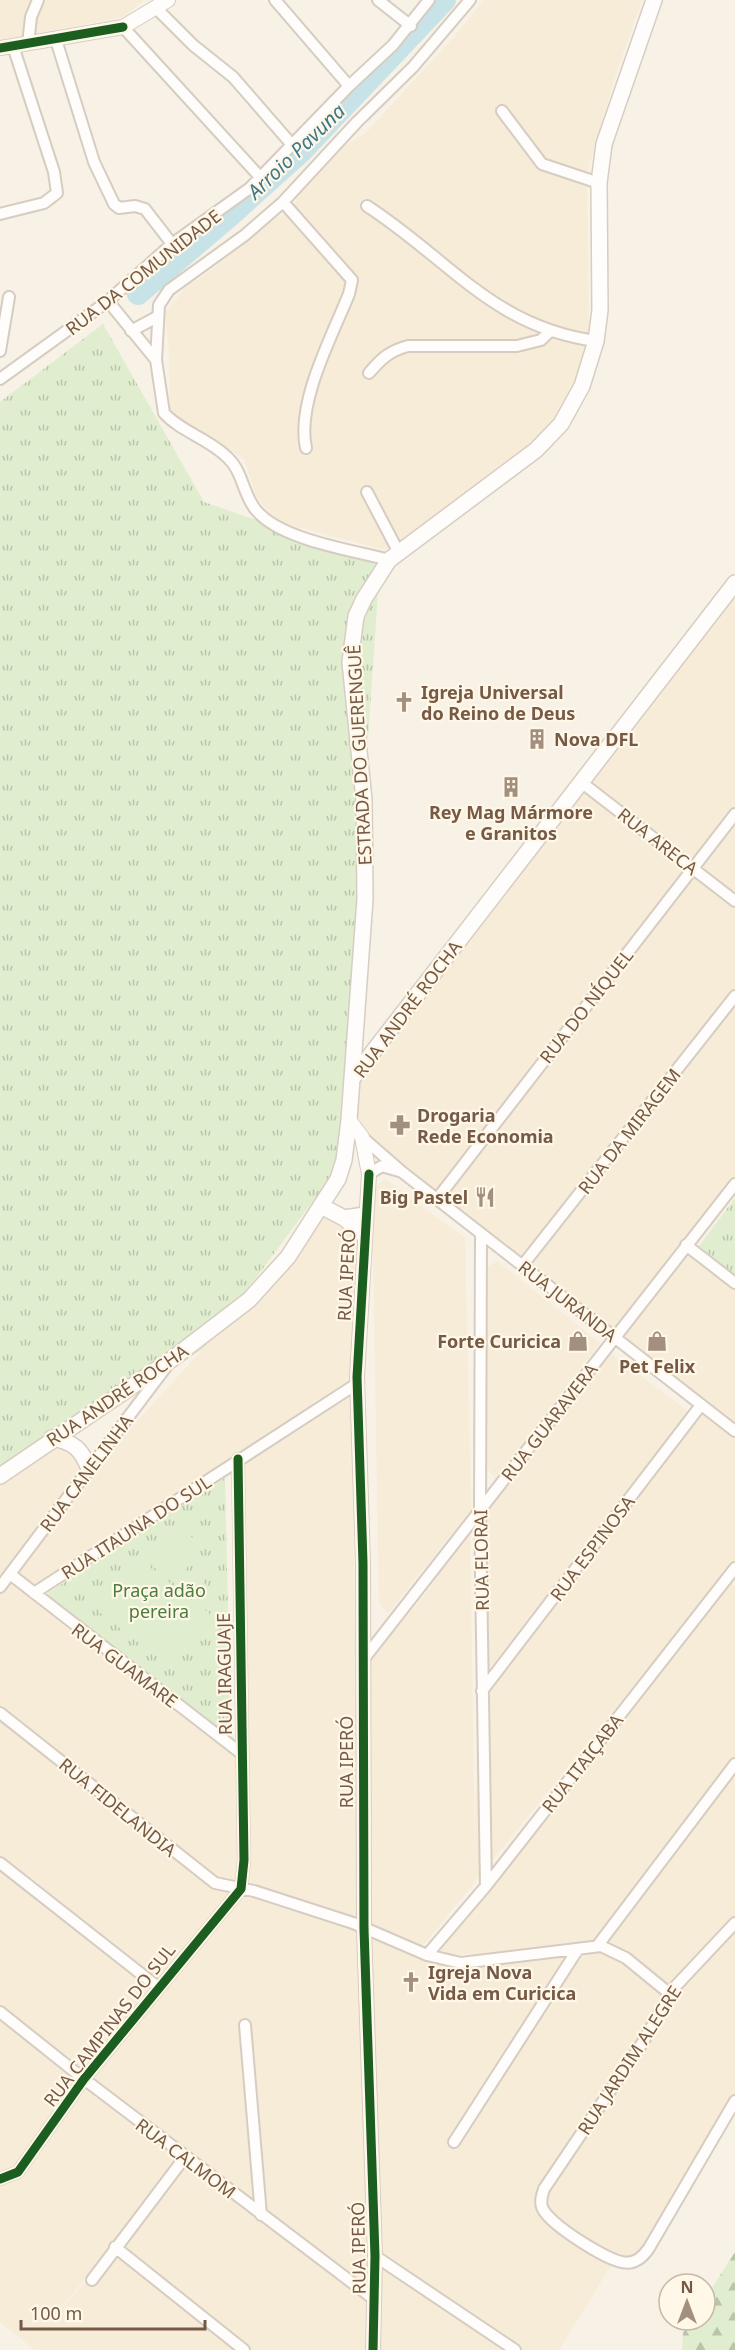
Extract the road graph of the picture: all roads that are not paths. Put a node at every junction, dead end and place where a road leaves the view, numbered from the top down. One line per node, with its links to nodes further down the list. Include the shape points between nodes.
1 (38, 0): 11 (street, via 31,17)
2 (275, 0): 13 (street)
3 (378, 0): 8 (street)
4 (429, 0): 8 (street, RUA DA COMUNIDADE)
5 (470, 0): 18 (street, via 413,67)
6 (654, 0): 17 (main road, ESTRADA DO GUERENGUÊ, via 610,123)
7 (162, 4): 9 (street); 15 (street, via 193,45 233,77)
8 (411, 26): 13 (street, RUA DA COMUNIDADE)
9 (123, 27): 10 (street); 16 (street)
10 (56, 40): 11 (street); 21 (street, via 94,162 114,204 118,208 145,209)
11 (28, 44): 12 (street)
12 (7, 47): 20 (street, via 54,171 57,193 44,203)
13 (349, 86): 15 (street, RUA DA COMUNIDADE)
14 (502, 111): 17 (street, via 542,164)
15 (293, 146): 16 (street, RUA DA COMUNIDADE)
16 (260, 177): 21 (street, RUA DA COMUNIDADE, via 225,208)
17 (599, 183): 27 (main road, ESTRADA DO GUERENGUÊ)
18 (283, 201): 24 (street, via 245,235 178,281 162,299); 32 (street, via 352,280 308,401 303,435)
19 (367, 206): 26 (street, via 404,230 488,301)
20 (0, 214)
21 (172, 244): 23 (street, RUA DA COMUNIDADE)
22 (9, 297): 28 (street)
23 (108, 301): 25 (street); 31 (street, RUA DA COMUNIDADE)
24 (157, 317): 25 (street); 29 (street)
25 (131, 331): 29 (street)
26 (549, 332): 27 (street); 30 (street, via 542,340 518,346 408,346 389,352)
27 (596, 341): 34 (main road, ESTRADA DO GUERENGUÊ, via 582,386 548,440)
28 (0, 351)
29 (156, 360): 34 (street, via 164,412 226,456 262,518 293,534)
30 (369, 373)
31 (0, 379)
32 (306, 448)
33 (367, 492): 34 (street)
34 (394, 556): 41 (main road, ESTRADA DO GUERENGUÊ, via 356,616 350,662 366,854)
35 (735, 584): 36 (main road, RUA ANDRÉ ROCHA)
36 (581, 782): 38 (street, RUA ARECA); 41 (main road, RUA ANDRÉ ROCHA)
37 (735, 814): 38 (street, RUA DO NÍQUEL)
38 (694, 868): 39 (street, RUA ARECA); 47 (street, RUA DO NÍQUEL)
39 (735, 901)
40 (735, 996): 54 (street, RUA DA MIRAGEM)
41 (352, 1079): 42 (main road, RUA ANDRÉ ROCHA)
42 (349, 1120): 43 (street, RUA JURANDA); 48 (main road, RUA ANDRÉ ROCHA, via 342,1168)
43 (362, 1137): 44 (street, RUA JURANDA); 45 (street, RUA JURANDA)
44 (402, 1172): 45 (street, via 382,1166); 47 (street, RUA JURANDA)
45 (369, 1174): 49 (street, RUA IPERÓ)
46 (735, 1184): 53 (street, RUA GUARAVERA)
47 (437, 1199): 51 (street, RUA JURANDA)
48 (321, 1206): 50 (main road); 57 (main road, RUA ANDRÉ ROCHA, via 288,1257 262,1287)
49 (365, 1215): 50 (main road); 52 (street, RUA IPERÓ)
50 (344, 1218): 52 (main road)
51 (481, 1234): 54 (street, RUA JURANDA); 65 (street, RUA FLORAI)
52 (364, 1235): 58 (street, RUA IPERÓ)
53 (686, 1245): 55 (street); 56 (street, RUA GUARAVERA)
54 (522, 1266): 56 (street, RUA JURANDA)
55 (735, 1283)
56 (615, 1337): 59 (street, RUA JURANDA); 65 (street, RUA GUARAVERA)
57 (172, 1359): 61 (main road, RUA ANDRÉ ROCHA); 63 (street, RUA CANELINHA)
58 (358, 1383): 62 (street, RUA ITAUNA DO SUL); 70 (street, RUA IPERÓ)
59 (701, 1405): 60 (street, RUA JURANDA); 71 (street, RUA ESPINOSA)
60 (735, 1431)
61 (52, 1438): 63 (main road, via 74,1444); 64 (main road, RUA ANDRÉ ROCHA)
62 (238, 1459): 69 (street, RUA ITAUNA DO SUL); 73 (street, RUA IRAGUAJE)
63 (89, 1469): 67 (street, RUA CANELINHA)
64 (0, 1476)
65 (480, 1511): 70 (street, RUA GUARAVERA); 71 (street, RUA FLORAI)
66 (734, 1573): 76 (street, RUA ITAIÇABA)
67 (10, 1574): 68 (street, RUA CANELINHA); 69 (street, RUA GUAMARE)
68 (0, 1587)
69 (34, 1593): 73 (street, RUA GUAMARE)
70 (363, 1660): 79 (street, RUA IPERÓ)
71 (482, 1691): 76 (street, RUA FLORAI)
72 (0, 1713): 77 (street, RUA FIDELANDIA, via 205,1877)
73 (242, 1754): 77 (street, RUA IRAGUAJE)
74 (735, 1764): 80 (street)
75 (0, 1863): 83 (street)
76 (486, 1886): 82 (street, RUA ITAIÇABA)
77 (241, 1889): 79 (street); 83 (street, RUA CAMPINAS DO SUL)
78 (735, 1923): 84 (street, RUA JARDIM ALEGRE)
79 (364, 1929): 82 (street); 94 (street, RUA IPERÓ)
80 (598, 1945): 81 (street); 84 (street, via 626,1958)
81 (578, 1949): 82 (street, via 461,1963); 89 (street)
82 (427, 1955)
83 (159, 1988): 87 (street, RUA CAMPINAS DO SUL)
84 (670, 1994): 88 (street, RUA JARDIM ALEGRE, via 550,2178 542,2195 542,2207 559,2227 614,2260 628,2263 640,2259)
85 (0, 2012): 87 (street, RUA CALMOM)
86 (245, 2025): 92 (street)
87 (84, 2079): 90 (street, RUA CALMOM); 91 (street, RUA CAMPINAS DO SUL, via 18,2172)
88 (735, 2101)
89 (454, 2142)
90 (185, 2157): 92 (street, RUA CALMOM); 93 (street)
91 (1, 2178)
92 (261, 2215): 96 (street, RUA CALMOM)
93 (115, 2247): 95 (street); 97 (street)
94 (375, 2256): 96 (street, RUA IPERÓ); 99 (street)
95 (92, 2280)
96 (375, 2300): 98 (street, RUA IPERÓ)
97 (244, 2350)
98 (373, 2350)
99 (515, 2350)

